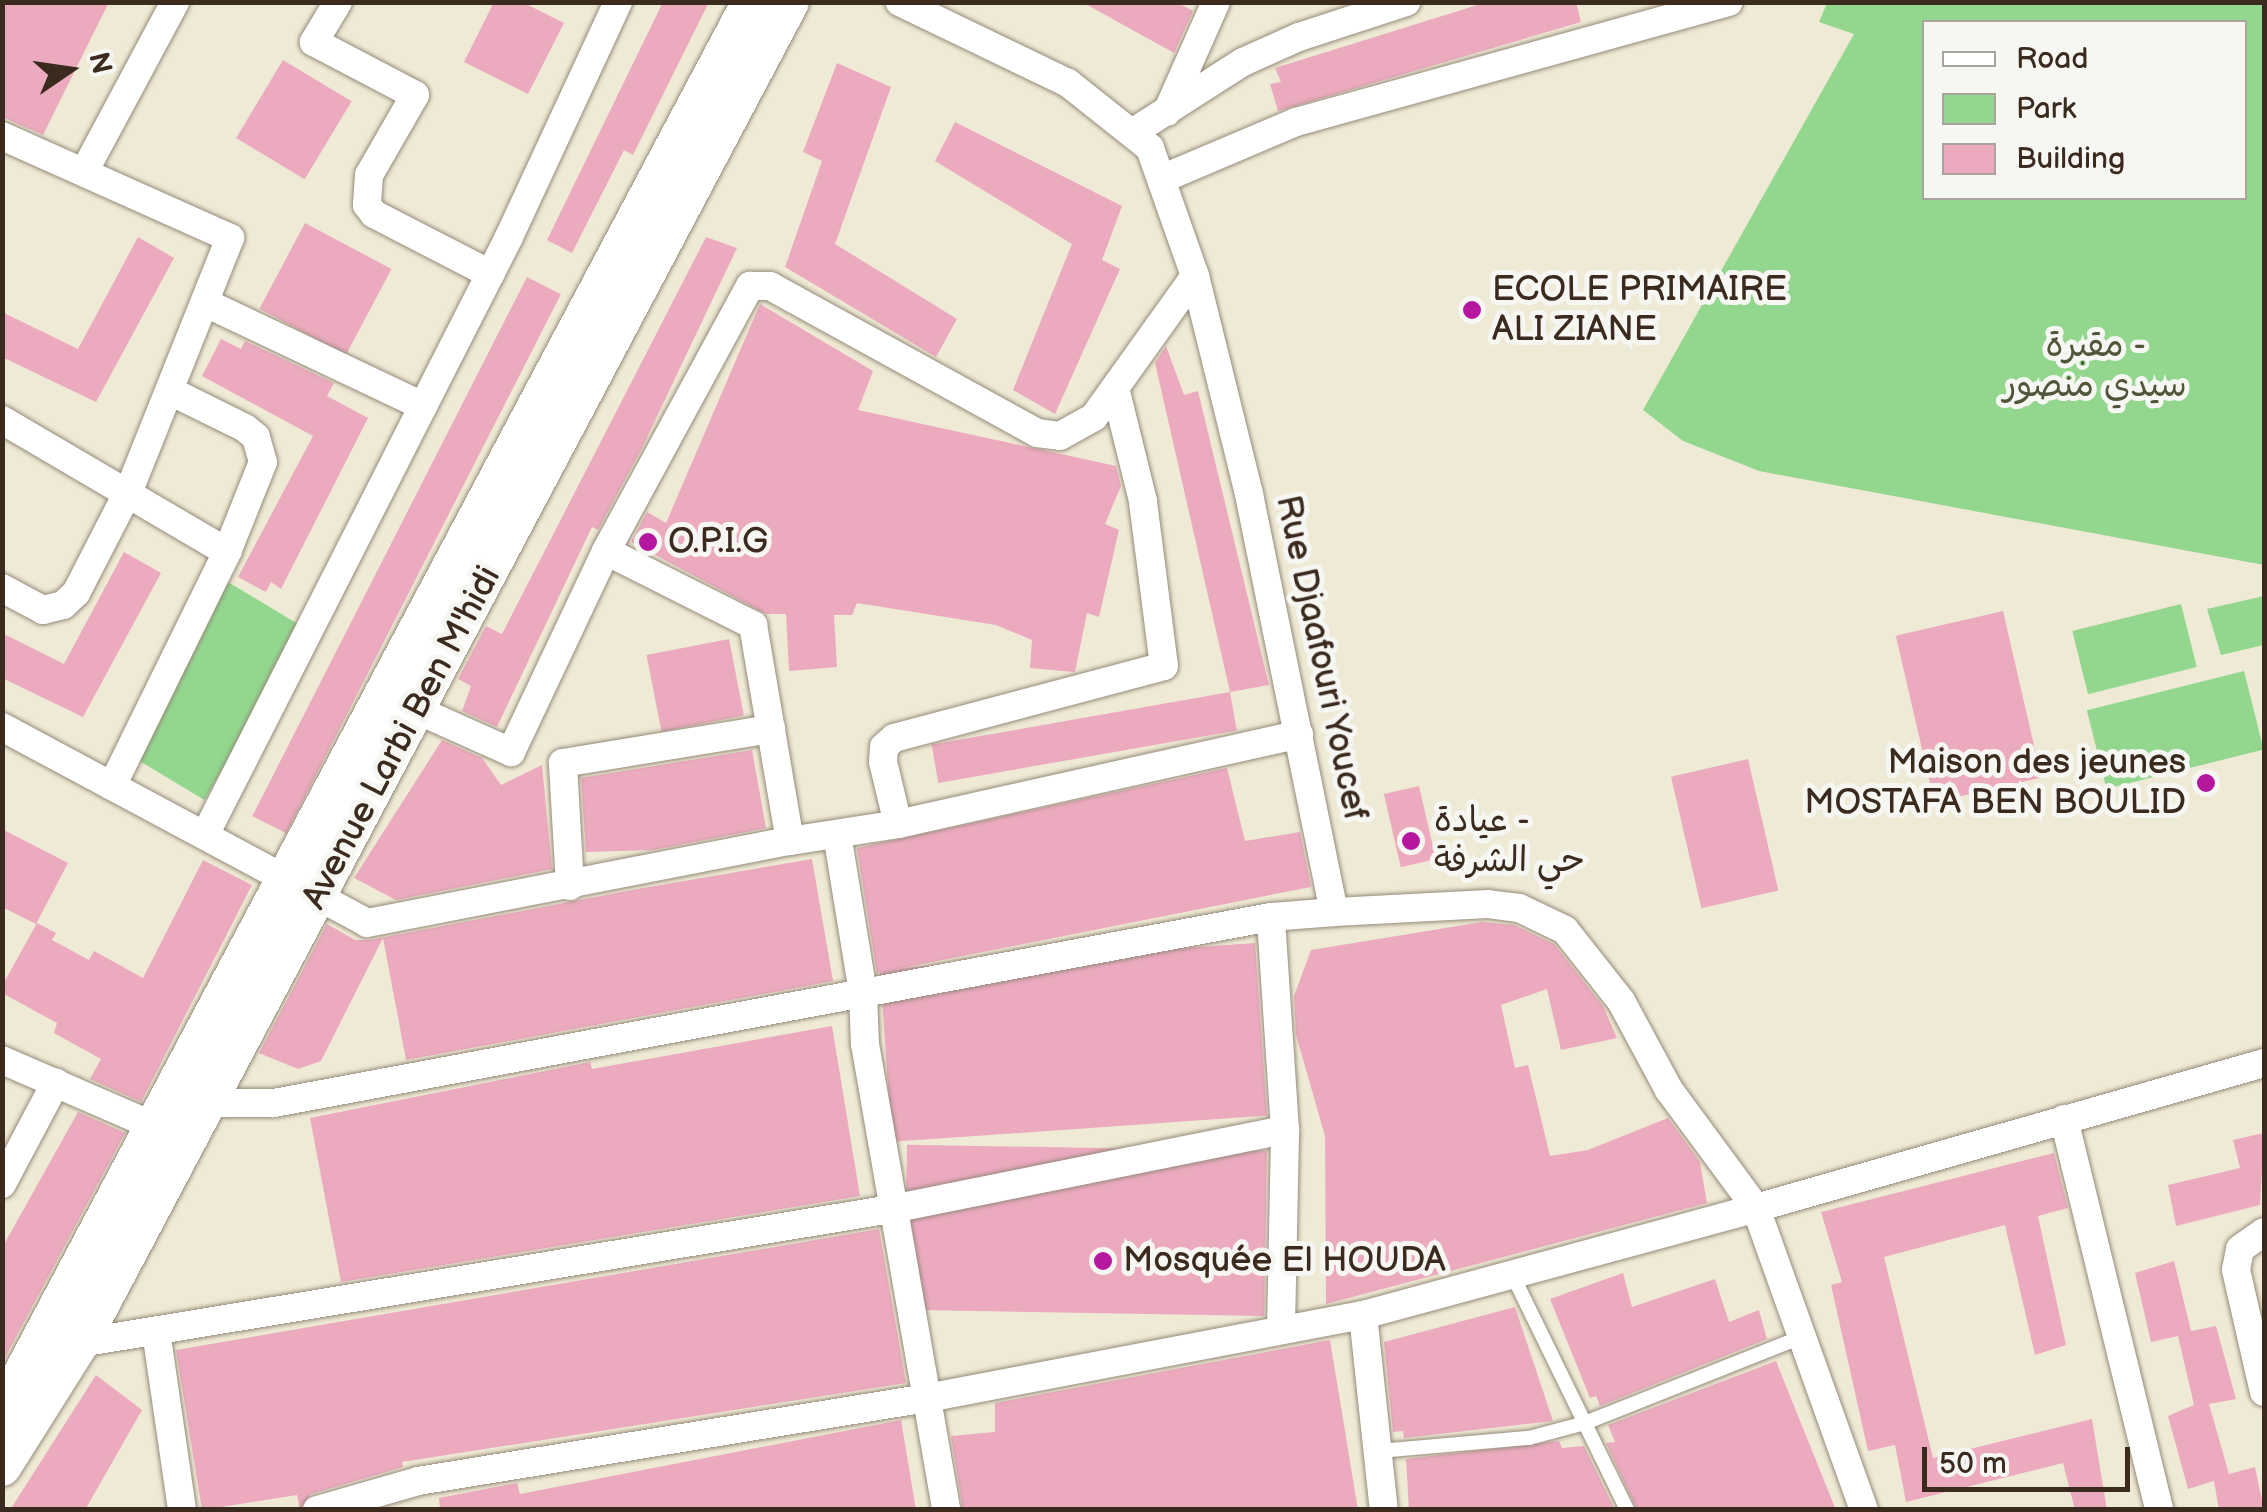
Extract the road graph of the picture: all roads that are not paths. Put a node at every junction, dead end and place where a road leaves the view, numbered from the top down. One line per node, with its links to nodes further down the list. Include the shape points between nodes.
1 (175, 2): 13 (street)
2 (338, 2): 15 (street, via 314,42 415,95 369,175 368,204 374,214)
3 (618, 2): 15 (street)
4 (751, 2): 35 (main road, Avenue Larbi Ben M'hidi)
5 (790, 2): 26 (main road, Avenue Larbi Ben M'hidi)
6 (1216, 2): 10 (street)
7 (1406, 2): 10 (street, via 1299,36 1243,62)
8 (1729, 2): 14 (street, via 1296,122)
9 (917, 6): 11 (street, Rue Djaafouri Youcef, via 1068,84)
10 (1167, 112): 11 (street)
11 (1135, 131): 14 (street, Rue Djaafouri Youcef)
12 (2, 136): 13 (street)
13 (84, 172): 17 (street, via 230,238)
14 (1164, 178): 16 (street, Rue Djaafouri Youcef)
15 (490, 274): 20 (street)
16 (1195, 276): 18 (street); 29 (street, Rue Djaafouri Youcef)
17 (208, 304): 19 (street); 20 (street)
18 (1115, 388): 23 (street, via 1077,430 1037,433 760,283 743,293); 31 (street, via 1143,500 1164,666 894,738 884,747 883,762)
19 (172, 392): 22 (street); 24 (street, via 245,428 262,452)
20 (423, 406): 33 (street)
21 (2, 420): 22 (street)
22 (130, 490): 24 (street); 25 (street, via 63,605 44,610)
23 (606, 551): 26 (street, via 510,752); 27 (street, via 754,626)
24 (227, 552): 30 (street)
25 (2, 588)
26 (417, 710): 35 (main road, Avenue Larbi Ben M'hidi)
27 (772, 728): 34 (street); 36 (street, via 563,763)
28 (4, 731): 30 (street)
29 (1299, 734): 31 (street); 37 (street, Rue Djaafouri Youcef)
30 (112, 786): 33 (street)
31 (898, 824): 32 (street)
32 (837, 834): 34 (street); 39 (street)
33 (205, 835): 35 (street)
34 (790, 841): 36 (street)
35 (303, 886): 36 (street, via 368,923); 43 (main road, Avenue Larbi Ben M'hidi); 45 (main road, Avenue Larbi Ben M'hidi)
36 (570, 886)
37 (1334, 912): 38 (street); 49 (street, via 1488,904 1519,908 1565,930 1621,1002 1668,1090)
38 (1270, 917): 39 (street); 46 (street)
39 (864, 993): 43 (street, via 274,1103); 48 (street, via 865,1044)
40 (2, 1060): 42 (street)
41 (2264, 1062): 44 (street)
42 (56, 1082): 45 (street); 47 (street)
43 (206, 1103): 56 (main road, Avenue Larbi Ben M'hidi)
44 (2064, 1119): 49 (street); 69 (street)
45 (156, 1127): 58 (main road, Avenue Larbi Ben M'hidi)
46 (1286, 1130): 48 (street); 53 (street)
47 (2, 1184)
48 (897, 1208): 54 (street); 59 (street)
49 (1756, 1208): 51 (street); 55 (street)
50 (2264, 1232): 57 (street, via 2240,1249 2236,1270)
51 (1514, 1278): 52 (street); 60 (lane)
52 (1363, 1315): 53 (street); 61 (street)
53 (1281, 1327): 59 (street)
54 (156, 1331): 56 (street); 63 (street)
55 (1801, 1337): 60 (lane); 68 (street)
56 (80, 1343): 62 (main road, Avenue Larbi Ben M'hidi)
57 (2264, 1392)
58 (7, 1395)
59 (928, 1398): 64 (street, via 418,1481); 65 (street)
60 (1586, 1423): 61 (lane, via 1529,1438); 67 (lane)
61 (1379, 1451): 66 (street)
62 (2, 1467)
63 (182, 1510)
64 (316, 1510)
65 (946, 1510)
66 (1384, 1510)
67 (1626, 1510)
68 (1864, 1510)
69 (2159, 1510)

